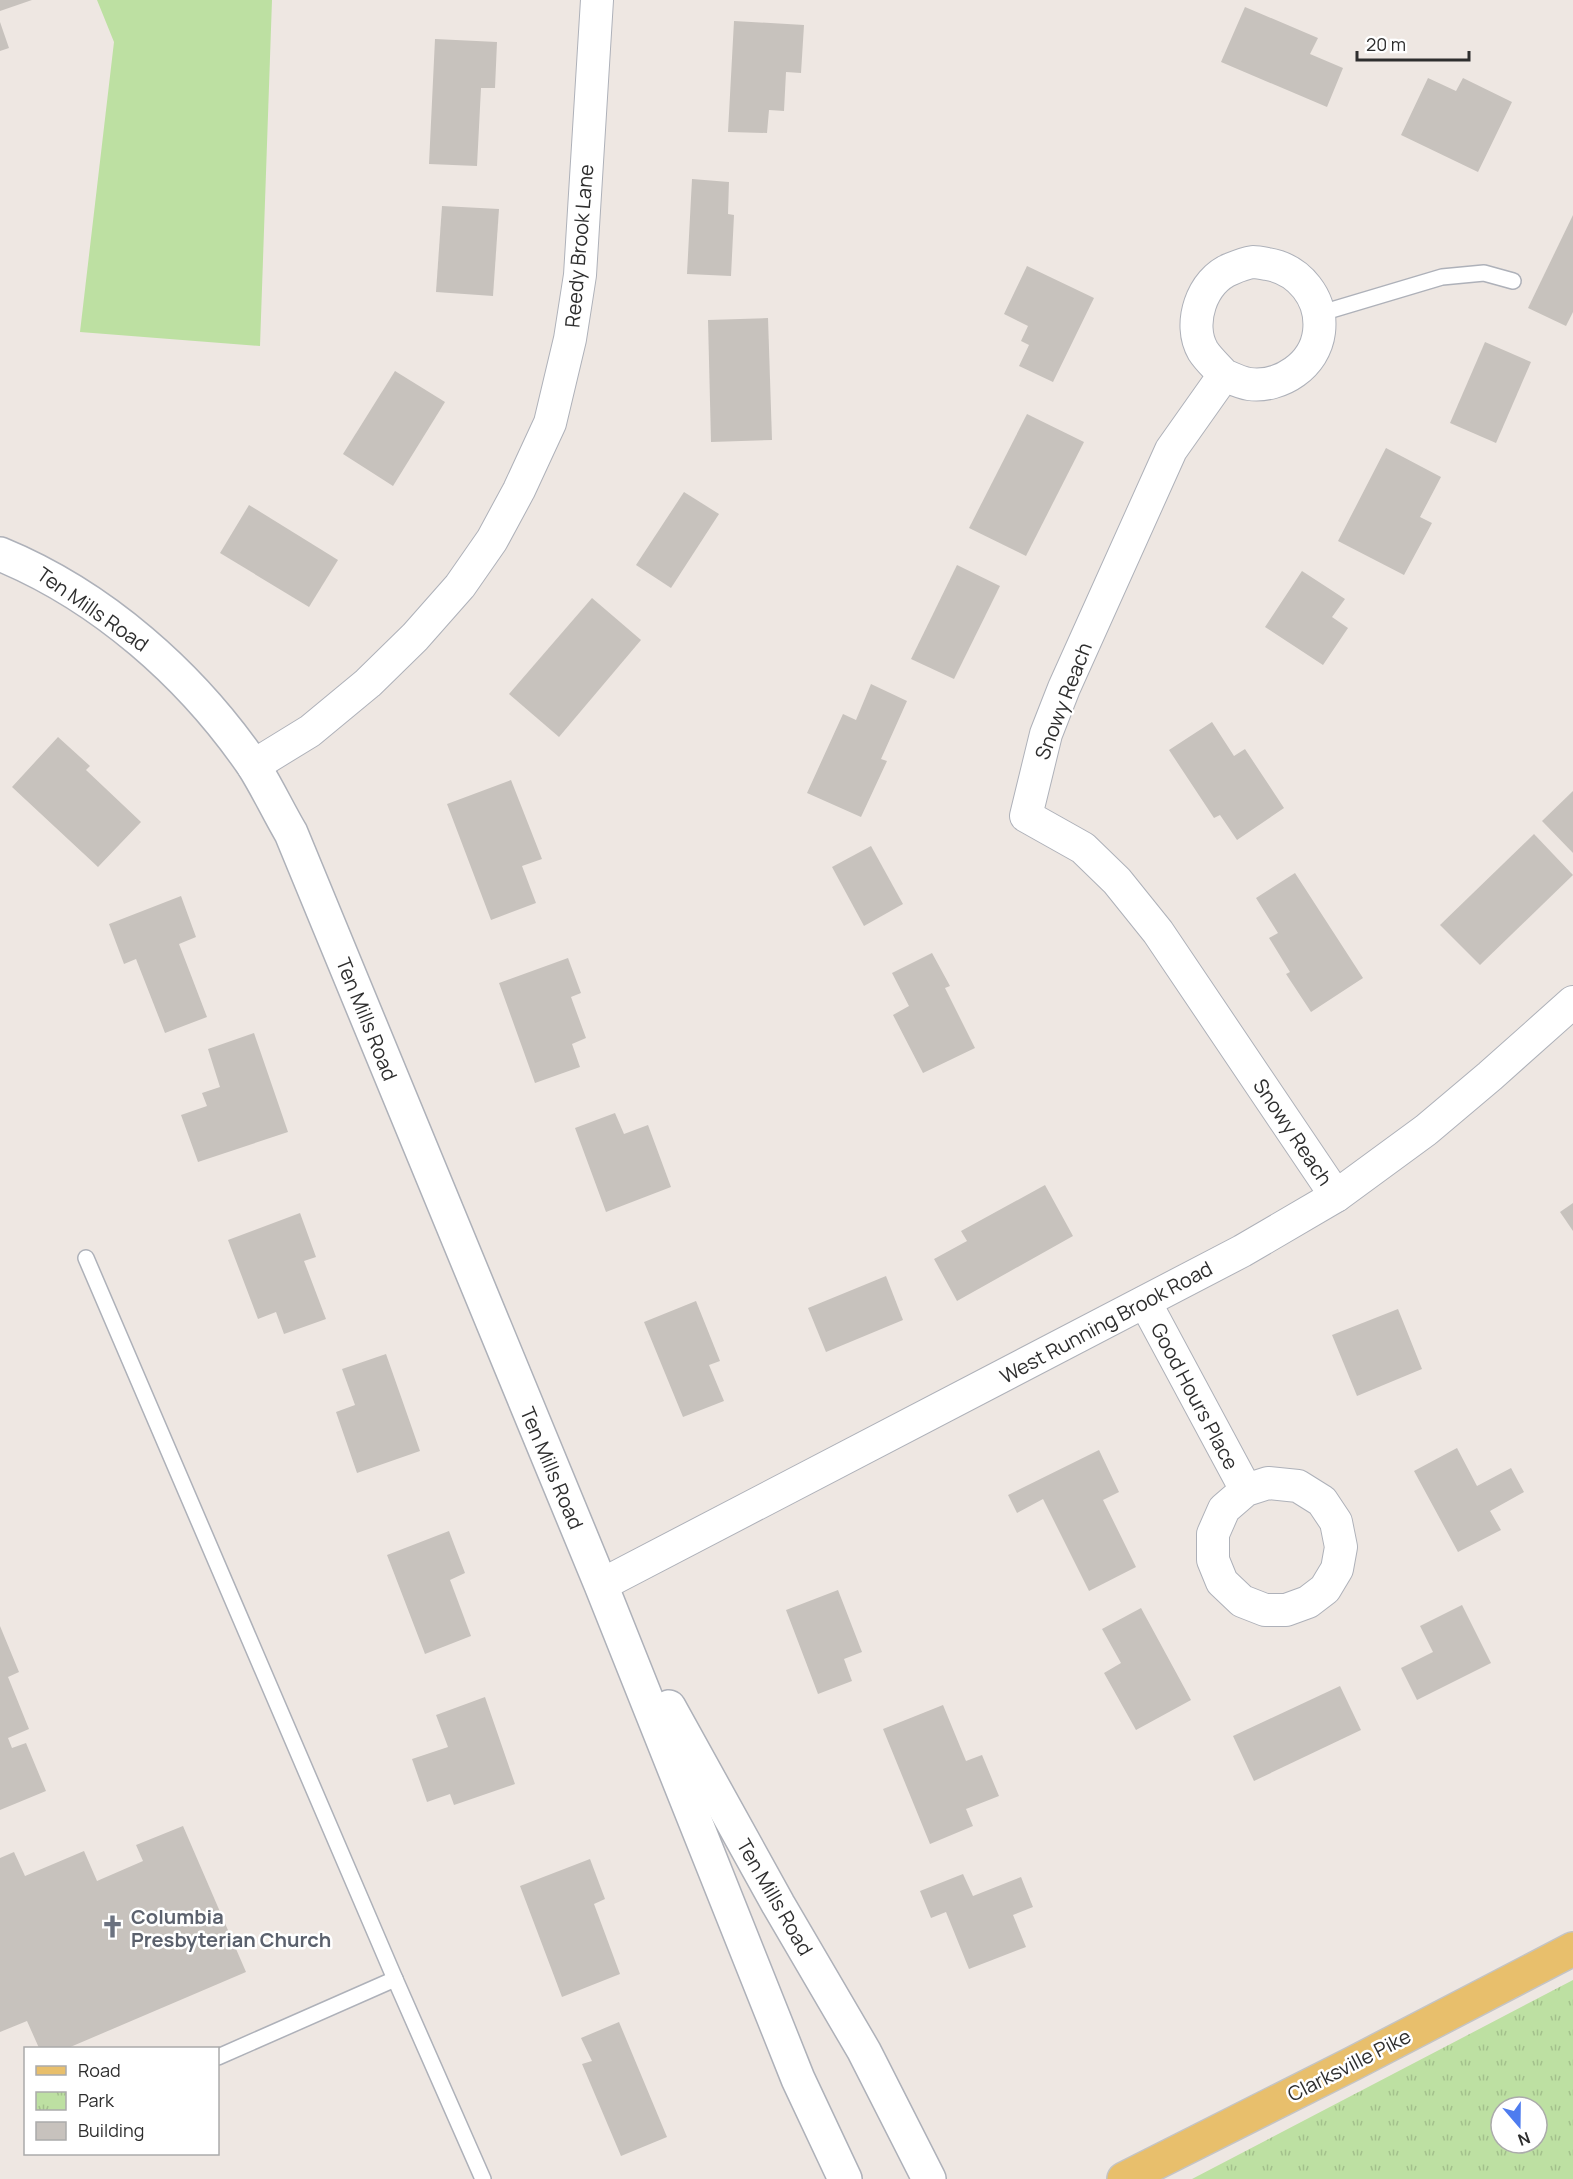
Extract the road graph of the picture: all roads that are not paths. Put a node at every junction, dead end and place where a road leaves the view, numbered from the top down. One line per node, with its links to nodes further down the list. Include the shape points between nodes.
1 (597, 0): 6 (street, Reedy Brook Lane, via 580,275 550,423 492,540 460,586 368,683 310,731)
2 (1513, 281): 3 (lane, via 1484,273 1442,277)
3 (1318, 314): 4 (street, via 1319,333 1311,356 1294,373 1276,382 1248,384); 4 (street, via 1317,305 1302,281 1282,267 1255,262 1228,270 1209,286 1199,306 1196,329 1202,350)
4 (1224, 375): 8 (street, Snowy Reach, via 1172,450 1064,688 1046,734 1026,816 1083,848 1117,880 1158,932)
5 (0, 554): 6 (street, Ten Mills Road, via 33,567 101,610 155,653 209,709)
6 (253, 766): 12 (street, Ten Mills Road, via 291,833)
7 (1570, 1012): 8 (street, West Running Brook Road, via 1426,1130)
8 (1336, 1196): 10 (street, West Running Brook Road)
9 (86, 1258): 14 (lane)
10 (1144, 1302): 11 (street, Good Hours Place); 12 (street, West Running Brook Road)
11 (1246, 1490): 11 (street, Good Hours Place, via 1224,1509 1213,1534 1214,1560 1222,1582 1242,1601 1265,1610 1286,1610 1308,1602 1325,1589 1337,1569 1341,1547 1336,1522 1322,1501 1298,1486 1268,1483)
12 (601, 1585): 17 (street, Ten Mills Road, via 798,2079); 18 (street, Ten Mills Road, via 864,2051)
13 (1573, 1948): 19 (main road, Clarksville Pike)
14 (395, 1979): 15 (lane); 16 (lane)
15 (219, 2057)
16 (483, 2179)
17 (845, 2179)
18 (929, 2179)
19 (1124, 2179)

